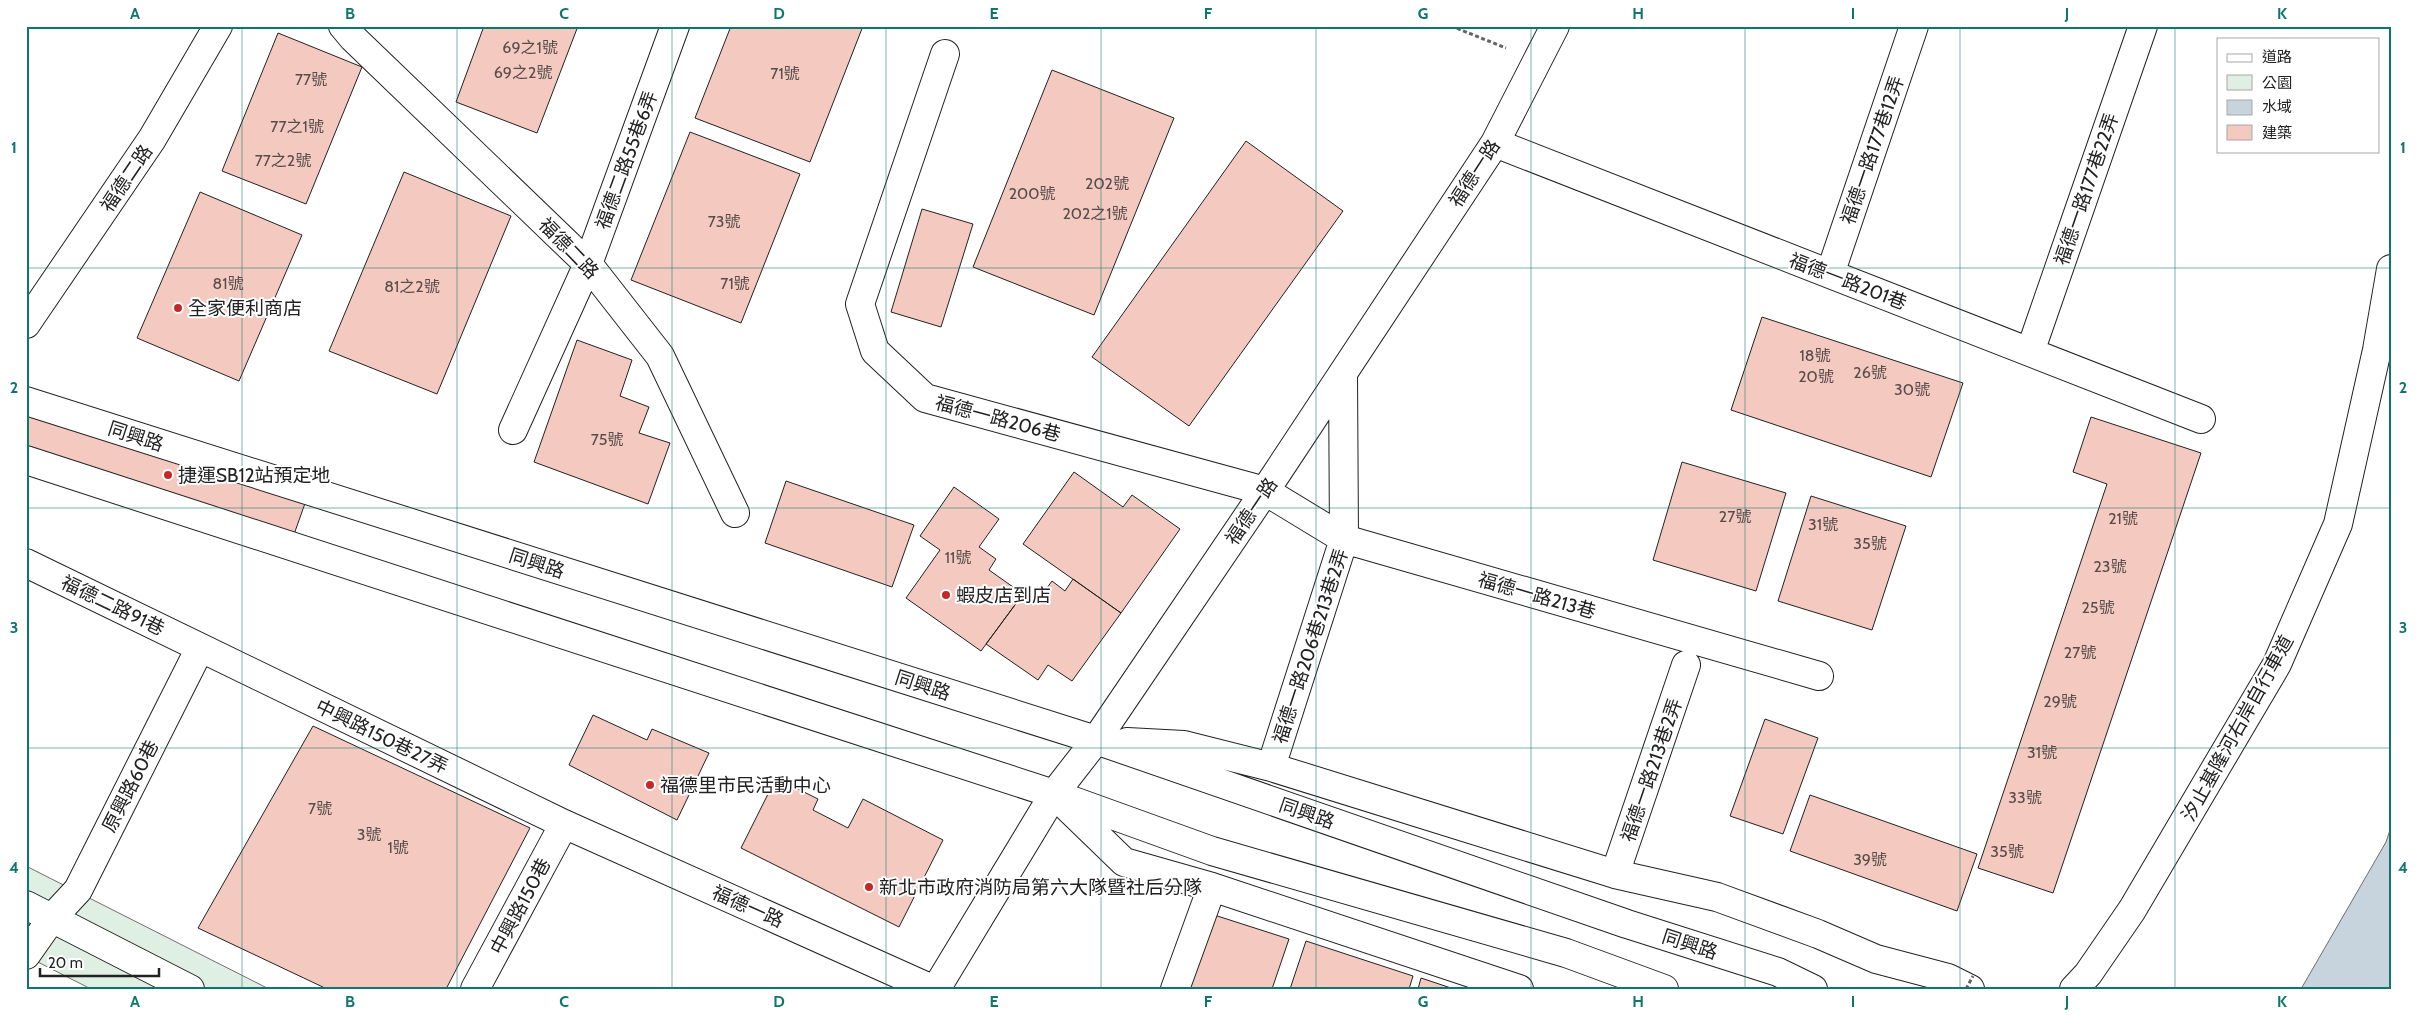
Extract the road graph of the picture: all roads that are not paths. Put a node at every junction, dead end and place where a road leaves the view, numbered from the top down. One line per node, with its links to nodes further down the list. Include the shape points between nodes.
1 (218, 26): 12 (street, 福德二路, via 152,139)
2 (343, 26): 9 (street, 福德二路)
3 (675, 26): 9 (street, 福德二路55巷6弄)
4 (1555, 26): 8 (street, 福德一路)
5 (1914, 26): 11 (street, 福德一路177巷12弄)
6 (2142, 26): 13 (street, 福德一路177巷22弄)
7 (945, 54): 19 (street, 福德一路206巷, via 860,304 875,351 924,398)
8 (1495, 143): 11 (street, 福德一路201巷); 14 (street, 福德一路)
9 (588, 264): 17 (street, 福德二路55巷6弄); 20 (street, 福德二路, via 660,356)
10 (2391, 269): 43 (street, 汐止基隆河右岸自行車道, via 2377,350 2338,524 2277,664 2132,910)
11 (1830, 274): 13 (street, 福德一路201巷)
12 (26, 324)
13 (2030, 352): 16 (street, 福德一路201巷)
14 (1343, 374): 19 (street, 福德一路); 21 (street, 福德一路206巷213巷2弄)
15 (26, 401): 26 (street, 同興路)
16 (2201, 419)
17 (512, 430)
18 (26, 460): 28 (street)
19 (1265, 492): 21 (street, 福德一路213巷); 26 (street, 福德一路)
20 (735, 513)
21 (1344, 539): 25 (street, 福德一路213巷); 27 (street, 福德一路206巷213巷2弄)
22 (26, 563): 23 (street, 福德二路91巷)
23 (200, 648): 29 (street, 中興路150巷27弄); 33 (street, 原興路60巷, via 78,890)
24 (1686, 665): 30 (street, 福德一路213巷2弄)
25 (1820, 676)
26 (1096, 740): 27 (street, via 1184,745); 28 (street, 福德一路); 42 (street, 同興路, via 1627,924 1778,972)
27 (1270, 767): 30 (street)
28 (1054, 794): 31 (street, via 1124,862); 38 (street, 福德一路); 41 (street, via 1212,851 1566,953)
29 (564, 824): 37 (street, 中興路150巷); 38 (street, 福德一路)
30 (1615, 874): 35 (street, via 1717,897 1876,959)
31 (1212, 887): 39 (street); 40 (street)
32 (26, 905): 33 (street)
33 (52, 918): 34 (street, 原興路60巷); 36 (street)
34 (26, 955)
35 (1970, 984)
36 (190, 989)
37 (475, 989)
38 (934, 989)
39 (1176, 989)
40 (1519, 989)
41 (1664, 989)
42 (1813, 989)
43 (2074, 989)

